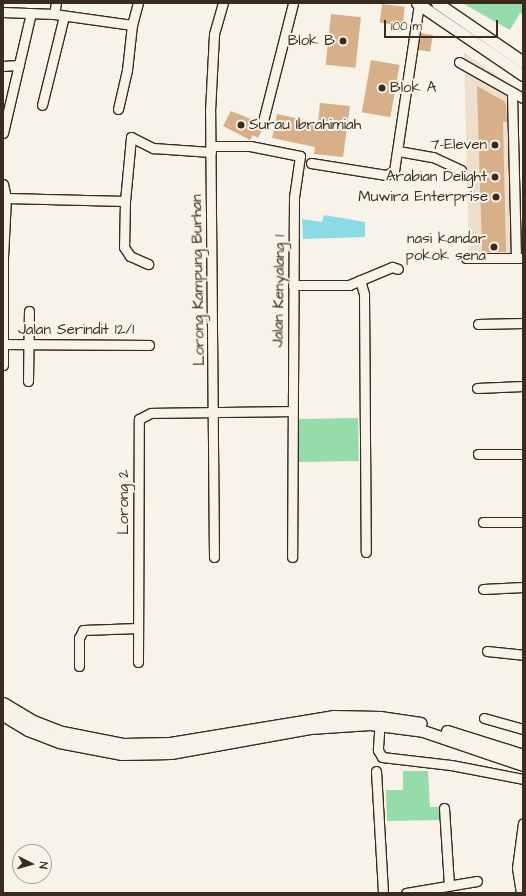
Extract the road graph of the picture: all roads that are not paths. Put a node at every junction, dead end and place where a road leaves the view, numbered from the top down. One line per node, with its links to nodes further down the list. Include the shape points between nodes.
1 (56, 3): 10 (street)
2 (138, 3): 12 (street)
3 (222, 3): 26 (street, Lorong Kampung Burhan, via 214,34)
4 (292, 3): 24 (street)
5 (437, 3): 13 (main road)
6 (453, 3): 13 (main road, via 454,9)
7 (418, 4): 18 (main road); 27 (street)
8 (3, 12): 9 (street)
9 (31, 13): 10 (street); 16 (street)
10 (54, 14): 11 (street)
11 (64, 16): 12 (street); 21 (street)
12 (132, 25): 22 (street, via 127,70)
13 (483, 37): 15 (main road)
14 (458, 62): 19 (street)
15 (523, 62)
16 (19, 65): 17 (street); 23 (street)
17 (3, 66)
18 (523, 75)
19 (512, 94): 20 (street); 35 (street)
20 (523, 98)
21 (42, 105)
22 (118, 109)
23 (4, 118): 25 (street)
24 (264, 122)
25 (3, 133)
26 (211, 149): 32 (street, via 154,148 131,137); 39 (street, Jalan Kenyalang 1, via 250,146 300,156 294,197); 51 (street, Lorong Kampung Burhan)
27 (398, 151): 28 (street, via 394,171 386,175); 29 (street, via 433,157)
28 (311, 163)
29 (461, 170)
30 (3, 184): 31 (street)
31 (6, 198): 32 (street); 33 (street)
32 (126, 201): 36 (street, via 124,247 130,256)
33 (3, 258): 43 (street)
34 (466, 258): 35 (street)
35 (520, 258)
36 (148, 264)
37 (398, 269): 38 (street, via 392,267)
38 (360, 280): 39 (street, via 350,285); 56 (street, via 364,294)
39 (293, 285): 50 (street, Jalan Kenyalang 1)
40 (29, 311): 44 (street)
41 (523, 323): 42 (street)
42 (478, 324)
43 (3, 344): 44 (street, Jalan Serindit 12/1); 46 (street)
44 (28, 344): 45 (street, Jalan Serindit 12/1); 47 (street)
45 (149, 345)
46 (3, 366)
47 (28, 381)
48 (523, 386): 49 (street)
49 (477, 388)
50 (292, 411): 51 (street); 58 (street, Jalan Kenyalang 1)
51 (214, 414): 57 (street, Lorong Kampung Burhan); 61 (street, Lorong 2, via 151,413 139,419)
52 (478, 454): 53 (street)
53 (523, 454)
54 (483, 522): 55 (street)
55 (523, 522)
56 (366, 552)
57 (214, 557)
58 (292, 557)
59 (523, 588): 60 (street)
60 (483, 589)
61 (138, 628): 64 (street, Lorong 2); 65 (street, via 83,630 79,638)
62 (487, 651): 63 (street)
63 (523, 655)
64 (138, 662)
65 (79, 666)
66 (3, 703): 69 (main road, via 33,721 69,734 107,742 139,745 185,741 309,718 340,715)
67 (3, 715): 69 (main road, via 28,730 59,742 106,753 138,755 187,751 328,726)
68 (484, 718): 70 (street)
69 (380, 721): 71 (main road, via 425,724); 72 (main road, via 423,732); 74 (street, via 378,750 382,757 459,766)
70 (523, 729)
71 (523, 755)
72 (523, 765)
73 (376, 771): 80 (street)
74 (523, 778)
75 (444, 808): 79 (street)
76 (523, 823): 77 (street)
77 (521, 848): 82 (street, via 517,868)
78 (477, 881): 79 (street)
79 (449, 886): 81 (street)
80 (383, 893)
81 (406, 893)
82 (521, 893)

